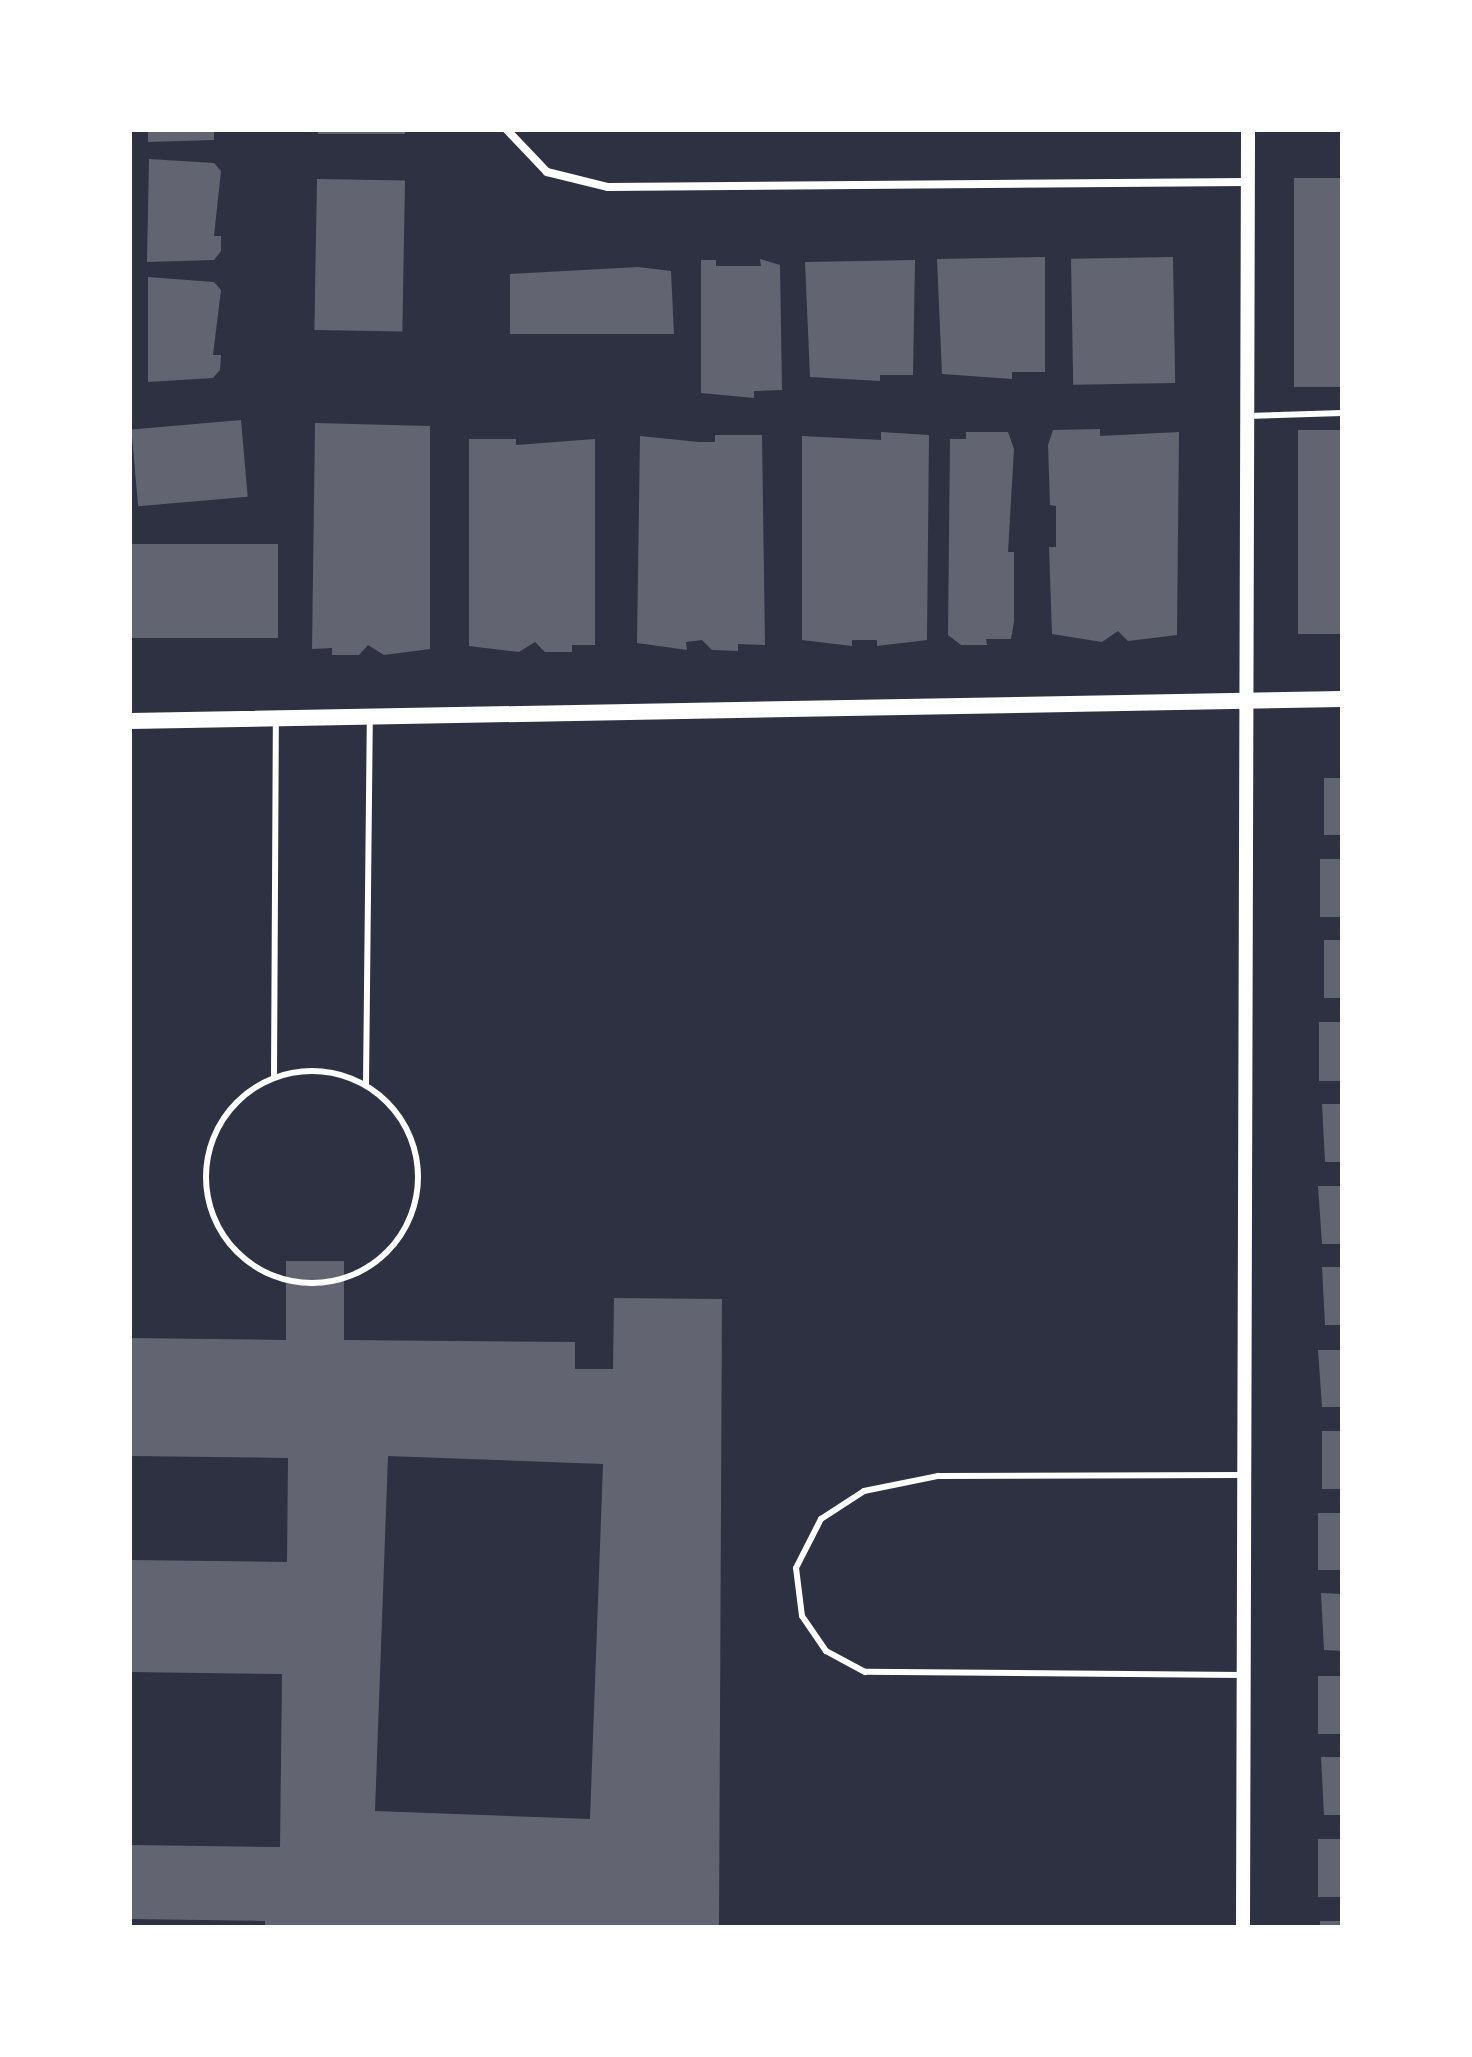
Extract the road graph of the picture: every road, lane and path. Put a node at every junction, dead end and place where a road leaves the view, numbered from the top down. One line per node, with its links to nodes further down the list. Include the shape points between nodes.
1 (507, 130): 3 (street, via 547,172 608,187)
2 (1248, 130): 3 (street)
3 (1248, 182): 5 (street)
4 (1342, 413): 5 (lane)
5 (1247, 416): 7 (street)
6 (1342, 699): 7 (main road)
7 (1246, 701): 8 (main road); 13 (street)
8 (370, 716): 9 (main road); 12 (lane)
9 (276, 718): 10 (main road); 11 (lane)
10 (130, 721)
11 (274, 1077): 12 (lane, via 305,1070); 12 (lane, via 242,1095 219,1123 207,1156 206,1192 217,1227 238,1255 269,1275 303,1284 340,1281 372,1267 398,1241 415,1209 419,1173 412,1138 394,1107)
12 (366, 1084)
13 (1244, 1475): 14 (street); 14 (lane, via 938,1476 864,1491 821,1519 796,1568 802,1616 826,1651 865,1672)
14 (1243, 1675): 15 (street)
15 (1243, 1927)

